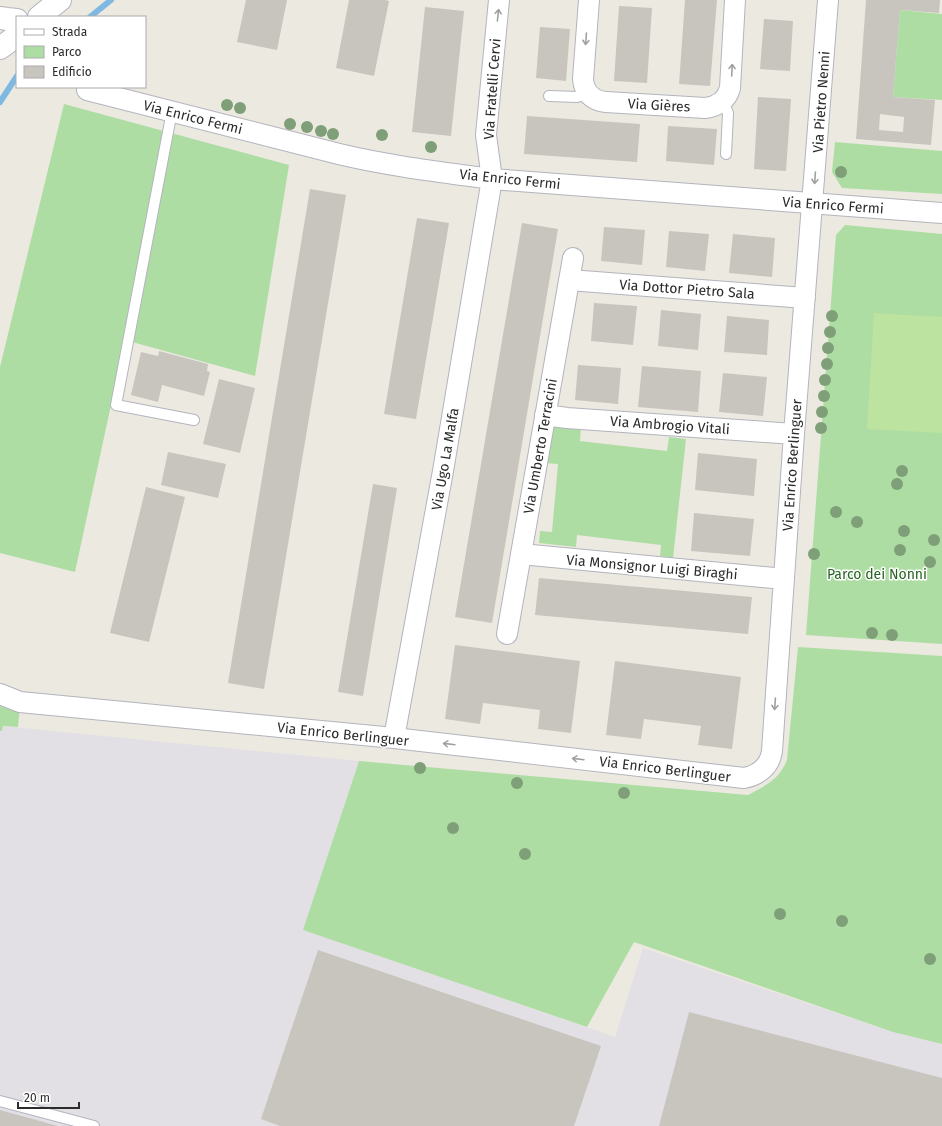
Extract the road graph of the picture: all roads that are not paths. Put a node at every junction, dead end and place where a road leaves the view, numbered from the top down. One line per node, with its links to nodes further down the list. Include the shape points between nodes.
1 (499, 0): 17 (street, Via Fratelli Cervi, one-way to 1, via 486,134)
2 (589, 0): 12 (street, one-way to 12, via 583,79)
3 (735, 0): 14 (street, one-way to 3, via 731,84)
4 (828, 0): 18 (street, Via Pietro Nenni, one-way to 18)
5 (49, 9): 6 (street)
6 (31, 16)
7 (0, 18): 8 (street)
8 (16, 20)
9 (16, 36): 10 (street)
10 (0, 48)
11 (87, 90): 15 (street, Via Enrico Fermi)
12 (588, 94): 13 (lane, via 577,97); 14 (street, Via Gières, via 598,101 606,102 705,108 716,106)
13 (549, 96)
14 (723, 101): 16 (lane, via 728,113)
15 (172, 111): 17 (street, Via Enrico Fermi, via 365,160); 24 (lane, via 116,405)
16 (726, 154)
17 (492, 179): 18 (street, Via Enrico Fermi); 30 (street, Via Ugo La Malfa, via 443,471)
18 (813, 203): 19 (street, Via Enrico Fermi); 22 (street, Via Enrico Berlinguer)
19 (942, 213)
20 (572, 258): 21 (street, Via Umberto Terracini)
21 (569, 280): 22 (street, Via Dottor Pietro Sala); 23 (street, Via Umberto Terracini)
22 (805, 298): 25 (street, Via Enrico Berlinguer)
23 (545, 415): 25 (street, Via Ambrogio Vitali); 26 (street, Via Umberto Terracini)
24 (194, 420)
25 (794, 434): 27 (street, Via Enrico Berlinguer)
26 (521, 554): 27 (street, Via Monsignor Luigi Biraghi); 28 (street, Via Umberto Terracini)
27 (784, 579): 30 (street, Via Enrico Berlinguer, one-way to 30, via 772,755 764,768 755,775 744,778)
28 (507, 634)
29 (0, 694): 30 (street, Via Enrico Berlinguer, via 20,702)
30 (394, 738)
31 (0, 1101): 32 (lane)
32 (94, 1126)

